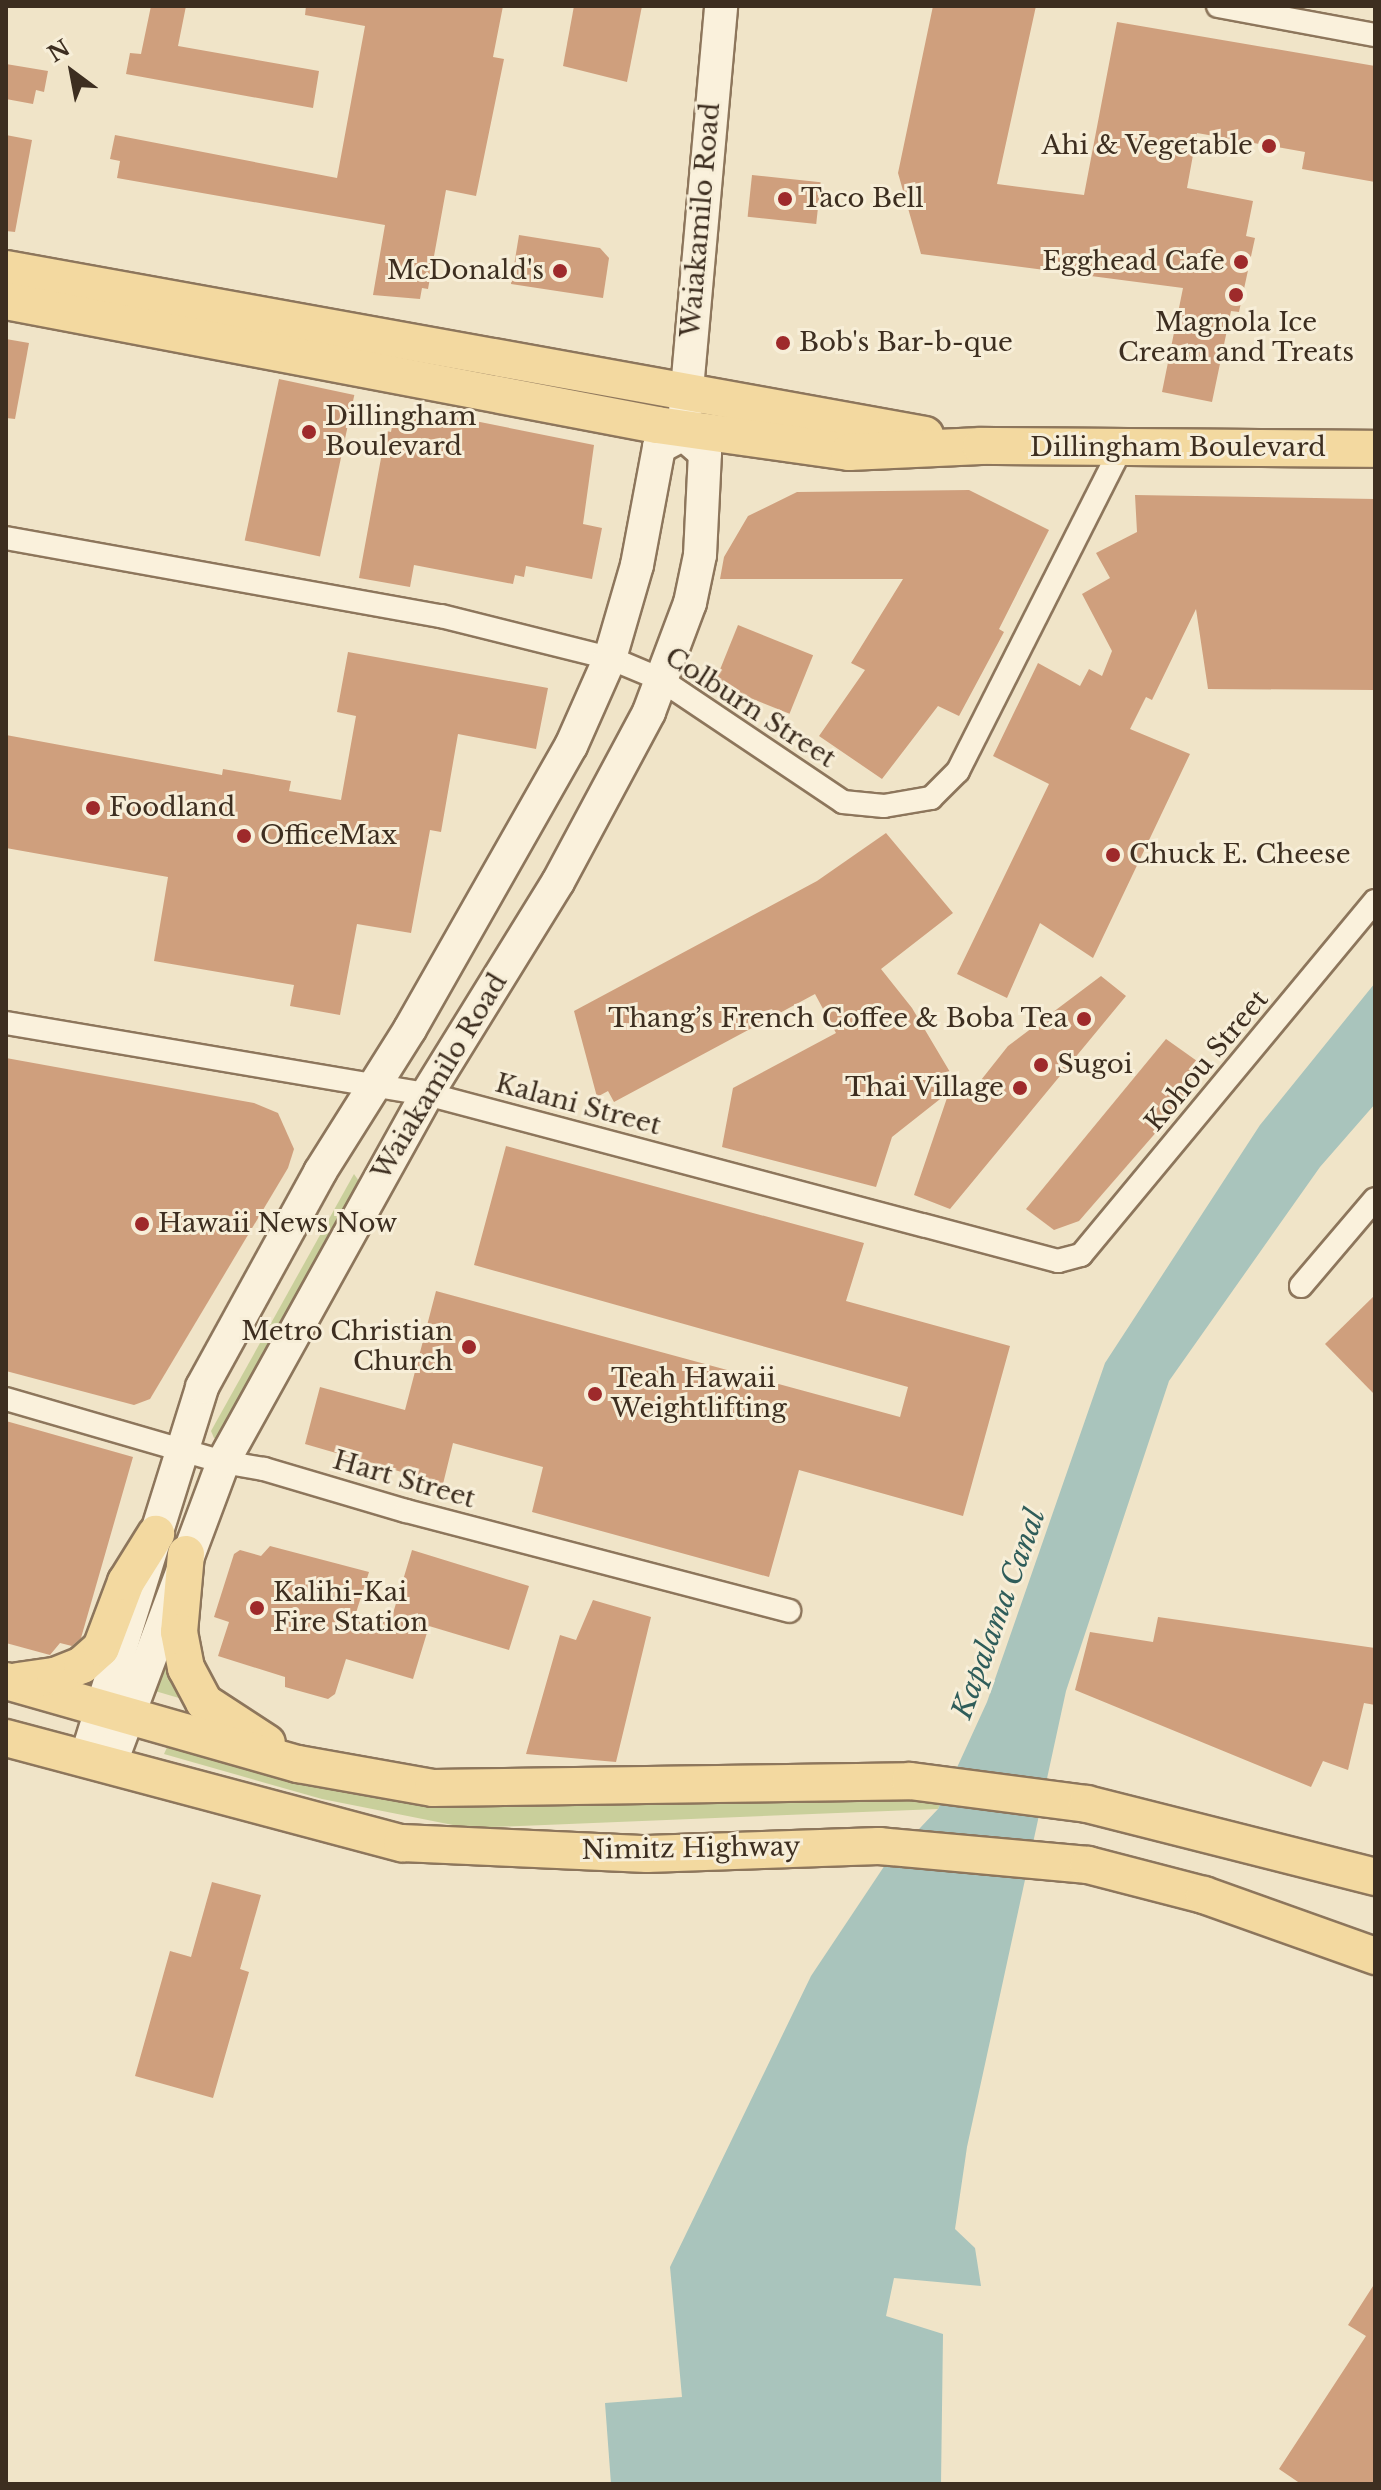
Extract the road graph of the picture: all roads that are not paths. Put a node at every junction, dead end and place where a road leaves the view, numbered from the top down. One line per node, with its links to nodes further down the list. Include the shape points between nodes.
1 (721, 6): 7 (main road, Waiakamilo Road)
2 (1218, 6): 3 (street)
3 (1288, 12): 4 (street)
4 (1375, 35)
5 (6, 269): 7 (main road, Dillingham Boulevard)
6 (6, 301): 8 (main road, Dillingham Boulevard)
7 (687, 392): 8 (main road, Waiakamilo Road); 9 (main road, Dillingham Boulevard)
8 (683, 431): 9 (main road, Dillingham Boulevard, via 849,452); 13 (main road, Waiakamilo Road, via 659,447 637,565); 14 (main road, Waiakamilo Road, via 705,453 700,555 690,603)
9 (981, 446): 10 (main road, Dillingham Boulevard)
10 (1121, 449): 11 (main road, Dillingham Boulevard); 14 (street, Colburn Street, via 981,736 958,771 931,798 884,806 843,802)
11 (1375, 449)
12 (6, 538): 13 (street, Colburn Street, via 441,616)
13 (610, 658): 14 (street, Colburn Street); 17 (main road, Waiakamilo Road, via 546,797)
14 (660, 679): 18 (main road, Waiakamilo Road, via 628,755 558,882)
15 (1375, 901): 20 (street, Kohou Street)
16 (6, 1023): 17 (street, Kalani Street, via 233,1064)
17 (377, 1083): 18 (street, Kalani Street); 23 (main road, Waiakamilo Road, via 320,1172 202,1387)
18 (427, 1094): 20 (street, Kalani Street, via 1058,1261); 24 (main road, Waiakamilo Road)
19 (1375, 1199): 21 (street)
20 (1081, 1255)
21 (1301, 1286)
22 (6, 1399): 23 (street, Hart Street)
23 (182, 1450): 24 (street, Hart Street); 25 (main road, Waiakamilo Road)
24 (223, 1462): 26 (main road, Waiakamilo Road); 27 (street, Hart Street)
25 (156, 1534): 28 (main road, via 126,1582 101,1648 82,1665 55,1676); 29 (main road, Waiakamilo Road)
26 (186, 1554): 29 (main road, Waiakamilo Road); 32 (main road, via 179,1632 186,1668 204,1702)
27 (789, 1611)
28 (7, 1681): 29 (main road)
29 (117, 1712): 31 (main road, Waiakamilo Road); 32 (main road)
30 (6, 1738): 31 (main road, Nimitz Highway)
31 (98, 1761): 34 (main road, Nimitz Highway, via 402,1843 647,1854 879,1846 1088,1865 1204,1895)
32 (298, 1764): 33 (main road, via 466,1790 910,1781 1087,1804)
33 (1375, 1877)
34 (1375, 1956)

